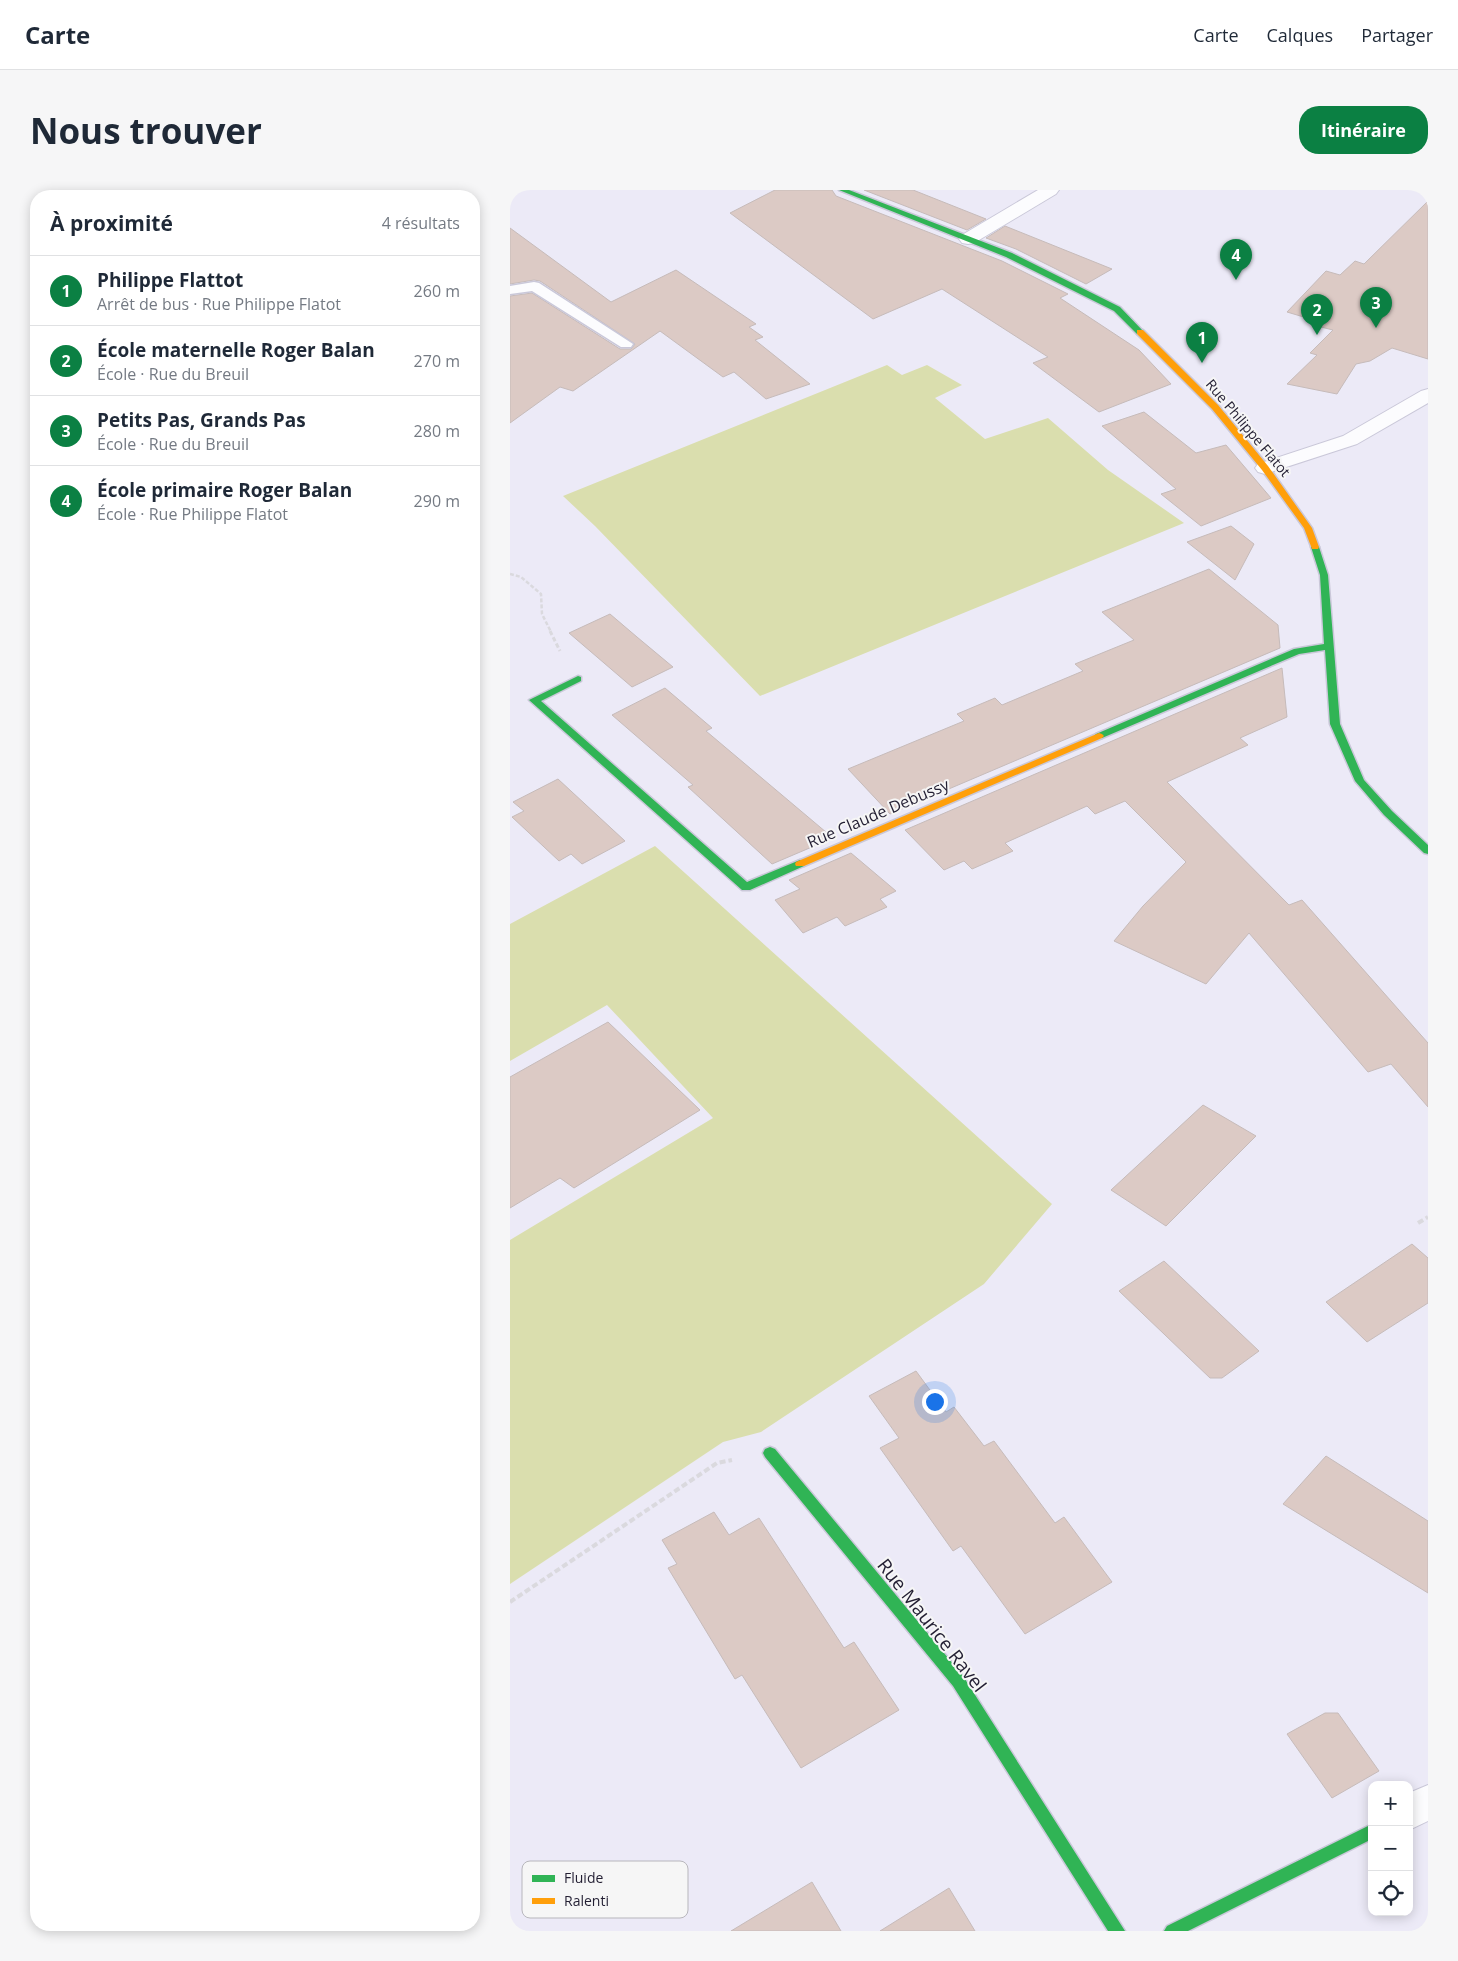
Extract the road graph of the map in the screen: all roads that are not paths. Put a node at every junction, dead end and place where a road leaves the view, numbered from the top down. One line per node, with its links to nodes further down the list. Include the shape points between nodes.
1 (843, 190): 3 (street, Rue Philippe Flatot)
2 (1050, 190): 3 (street)
3 (968, 239): 7 (street, Rue Philippe Flatot, via 1009,255 1117,309 1215,407)
4 (510, 290): 5 (lane, via 534,286)
5 (626, 344)
6 (1428, 395): 7 (street, via 1350,440)
7 (1265, 468): 8 (street, Rue Philippe Flatot, via 1308,528 1324,575)
8 (1330, 646): 9 (street, Rue Claude Debussy, via 1298,651 746,887 534,700); 10 (street, Rue Philippe Flatot, via 1335,724 1360,781)
9 (578, 678)
10 (1428, 851)
11 (770, 1453): 15 (street, Rue Maurice Ravel, via 958,1681)
12 (1428, 1803): 13 (street)
13 (1413, 1810)
14 (1368, 1833): 16 (street)
15 (1117, 1931)
16 (1172, 1931)

